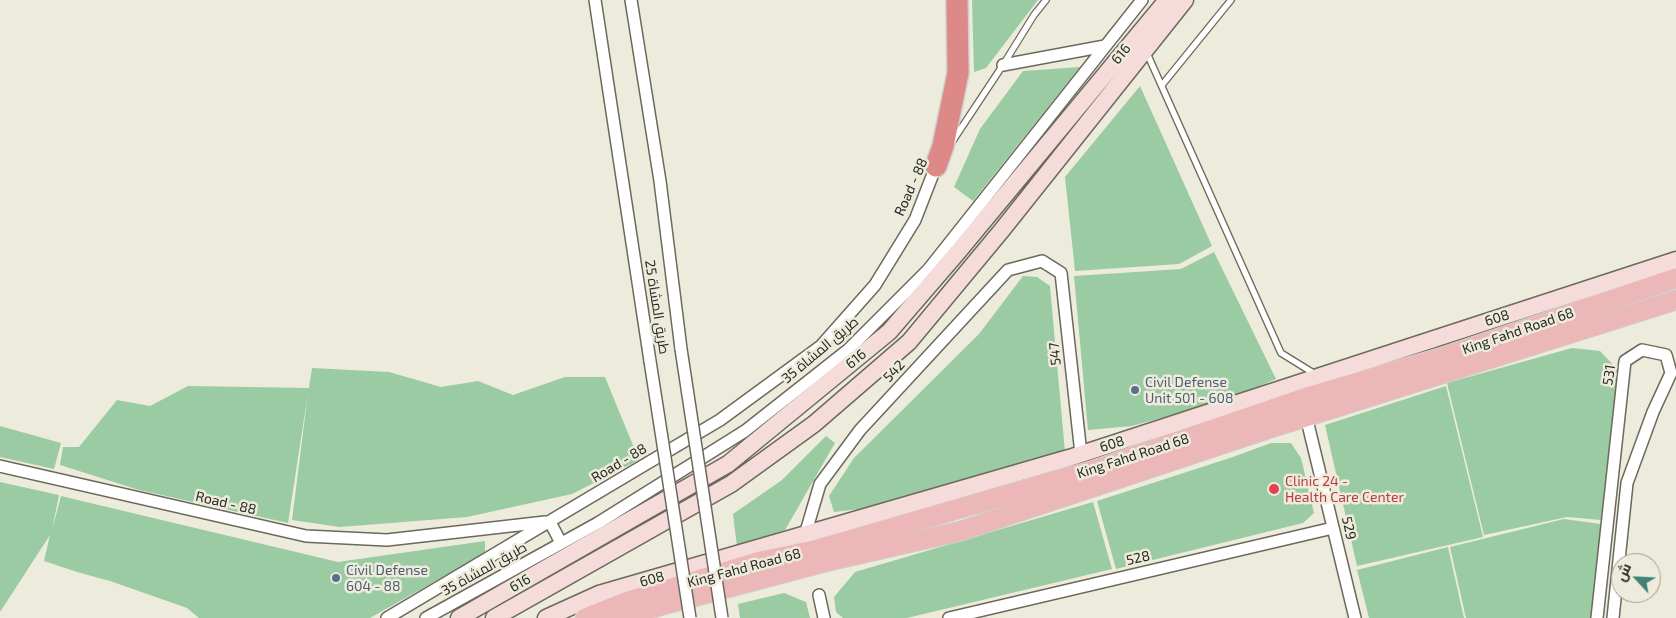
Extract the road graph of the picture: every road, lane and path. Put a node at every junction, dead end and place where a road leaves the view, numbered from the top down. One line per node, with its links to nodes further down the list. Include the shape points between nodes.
1 (595, 0): 34 (street, طريق المشاة 25, bridge)
2 (631, 0): 35 (street, bridge)
3 (957, 0): 13 (highway, via 958,73 944,146)
4 (1046, 0): 11 (lane, Road - 88)
5 (1141, 0): 9 (street, طريق المشاة 35)
6 (1167, 0): 29 (main road, 616, via 889,332 728,464)
7 (1185, 0): 10 (main road, 616)
8 (1231, 0): 12 (lane)
9 (1105, 46): 11 (street); 25 (street, طريق المشاة 35, via 928,270 848,349 745,431)
10 (1146, 51): 12 (lane); 30 (main road, 616, via 902,349 814,424 731,484)
11 (1003, 65): 13 (lane, Road - 88)
12 (1162, 84): 18 (lane, via 1281,353)
13 (936, 166): 22 (street, Road - 88, via 914,220 875,285 821,346 720,420)
14 (1676, 260): 18 (main road, 608)
15 (1042, 261): 20 (street, 547, via 1061,273); 24 (street, 542, via 1008,270 860,430 820,484)
16 (1676, 278): 32 (main road, King Fahd Road 68, via 1449,354 1310,396 1094,470 819,549 760,561 628,601)
17 (1676, 300): 19 (main road, King Fahd Road 68)
18 (1319, 376): 20 (main road, 608)
19 (1306, 416): 23 (street, 529); 33 (main road, King Fahd Road 68, via 962,531 825,562)
20 (1081, 454): 24 (main road, 608)
21 (0, 466): 22 (street, Road - 88, via 306,536 387,540)
22 (550, 522): 25 (street); 27 (street)
23 (1334, 528): 37 (street, 528); 38 (street, 529)
24 (805, 534): 31 (main road, 608, via 599,594)
25 (561, 543): 28 (street, طريق المشاة 35)
26 (819, 596): 36 (street)
27 (387, 618)
28 (426, 618)
29 (459, 618)
30 (494, 618)
31 (546, 618)
32 (585, 618)
33 (619, 618)
34 (690, 618)
35 (722, 618)
36 (824, 618)
37 (949, 618)
38 (1355, 618)
39 (1597, 618): 40 (street, 531, via 1625,361 1642,350 1666,355 1670,374 1627,483)
40 (1613, 618)

